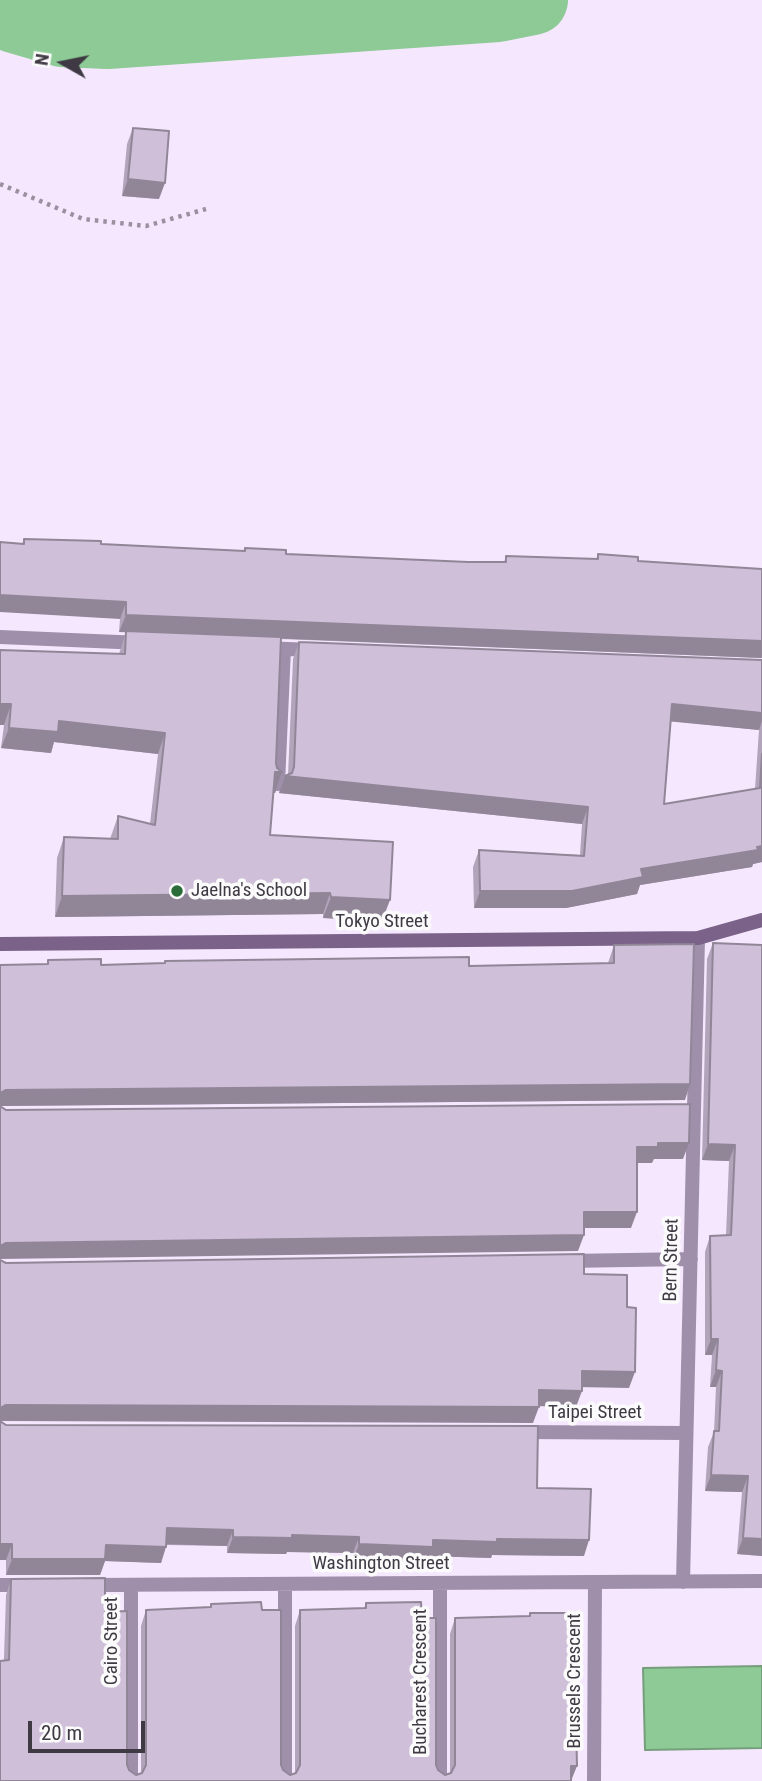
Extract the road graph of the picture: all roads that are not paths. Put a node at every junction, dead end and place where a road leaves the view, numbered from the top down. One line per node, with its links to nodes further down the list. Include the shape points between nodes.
1 (0, 637): 2 (street)
2 (162, 644)
3 (243, 647): 4 (street)
4 (284, 649): 5 (street); 6 (street)
5 (325, 650)
6 (278, 784)
7 (762, 920): 8 (street, Tokyo Street)
8 (698, 938): 9 (street, Tokyo Street); 10 (street, Bern Street, via 687,1110)
9 (0, 944)
10 (691, 1259): 11 (street); 13 (street, Bern Street)
11 (553, 1261)
12 (508, 1432): 13 (street, Taipei Street)
13 (686, 1433): 16 (street, Bern Street)
14 (762, 1581): 16 (street, Washington Street)
15 (595, 1582): 16 (street, Washington Street); 17 (street, Washington Street); 26 (street, Brussels Crescent)
16 (682, 1582)
17 (440, 1583): 18 (street, Washington Street); 25 (street, Bucharest Crescent)
18 (285, 1584): 21 (street, Washington Street); 24 (street)
19 (39, 1585): 22 (street)
20 (79, 1585): 21 (street, Washington Street)
21 (131, 1585): 23 (street, Cairo Street)
22 (0, 1586)
23 (131, 1781)
24 (285, 1781)
25 (440, 1781)
26 (594, 1781)

